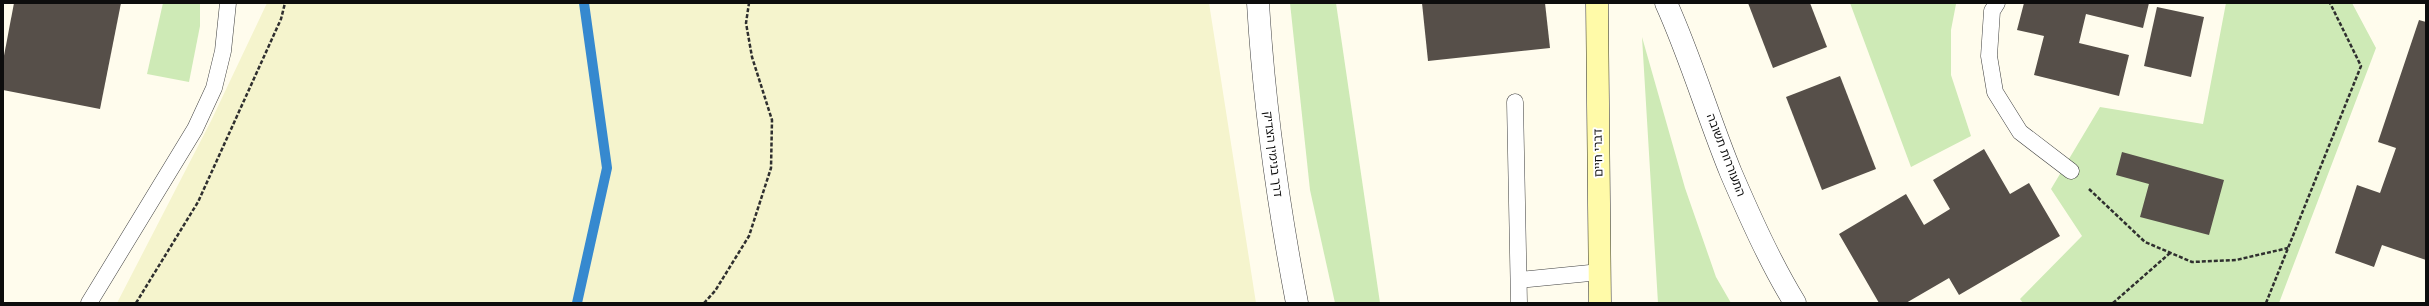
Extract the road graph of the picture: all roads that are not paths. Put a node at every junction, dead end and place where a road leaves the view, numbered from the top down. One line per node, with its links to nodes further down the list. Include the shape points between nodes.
1 (228, 3): 10 (lane, via 223,51 214,88 195,129)
2 (1258, 3): 11 (street, דרך בנימין הצדיק, via 1262,65 1281,217)
3 (1597, 3): 8 (street, דברי חיים)
4 (1666, 3): 14 (street, התעוררות תשובה, via 1684,43 1731,172 1776,272)
5 (1997, 3): 7 (lane, via 1992,11 1989,56 1995,92 2020,132)
6 (1515, 102): 9 (lane)
7 (2071, 171)
8 (1600, 272): 9 (lane); 13 (street, דברי חיים)
9 (1519, 280): 12 (lane)
10 (89, 303)
11 (1297, 303)
12 (1519, 303)
13 (1600, 303)
14 (1795, 303)

